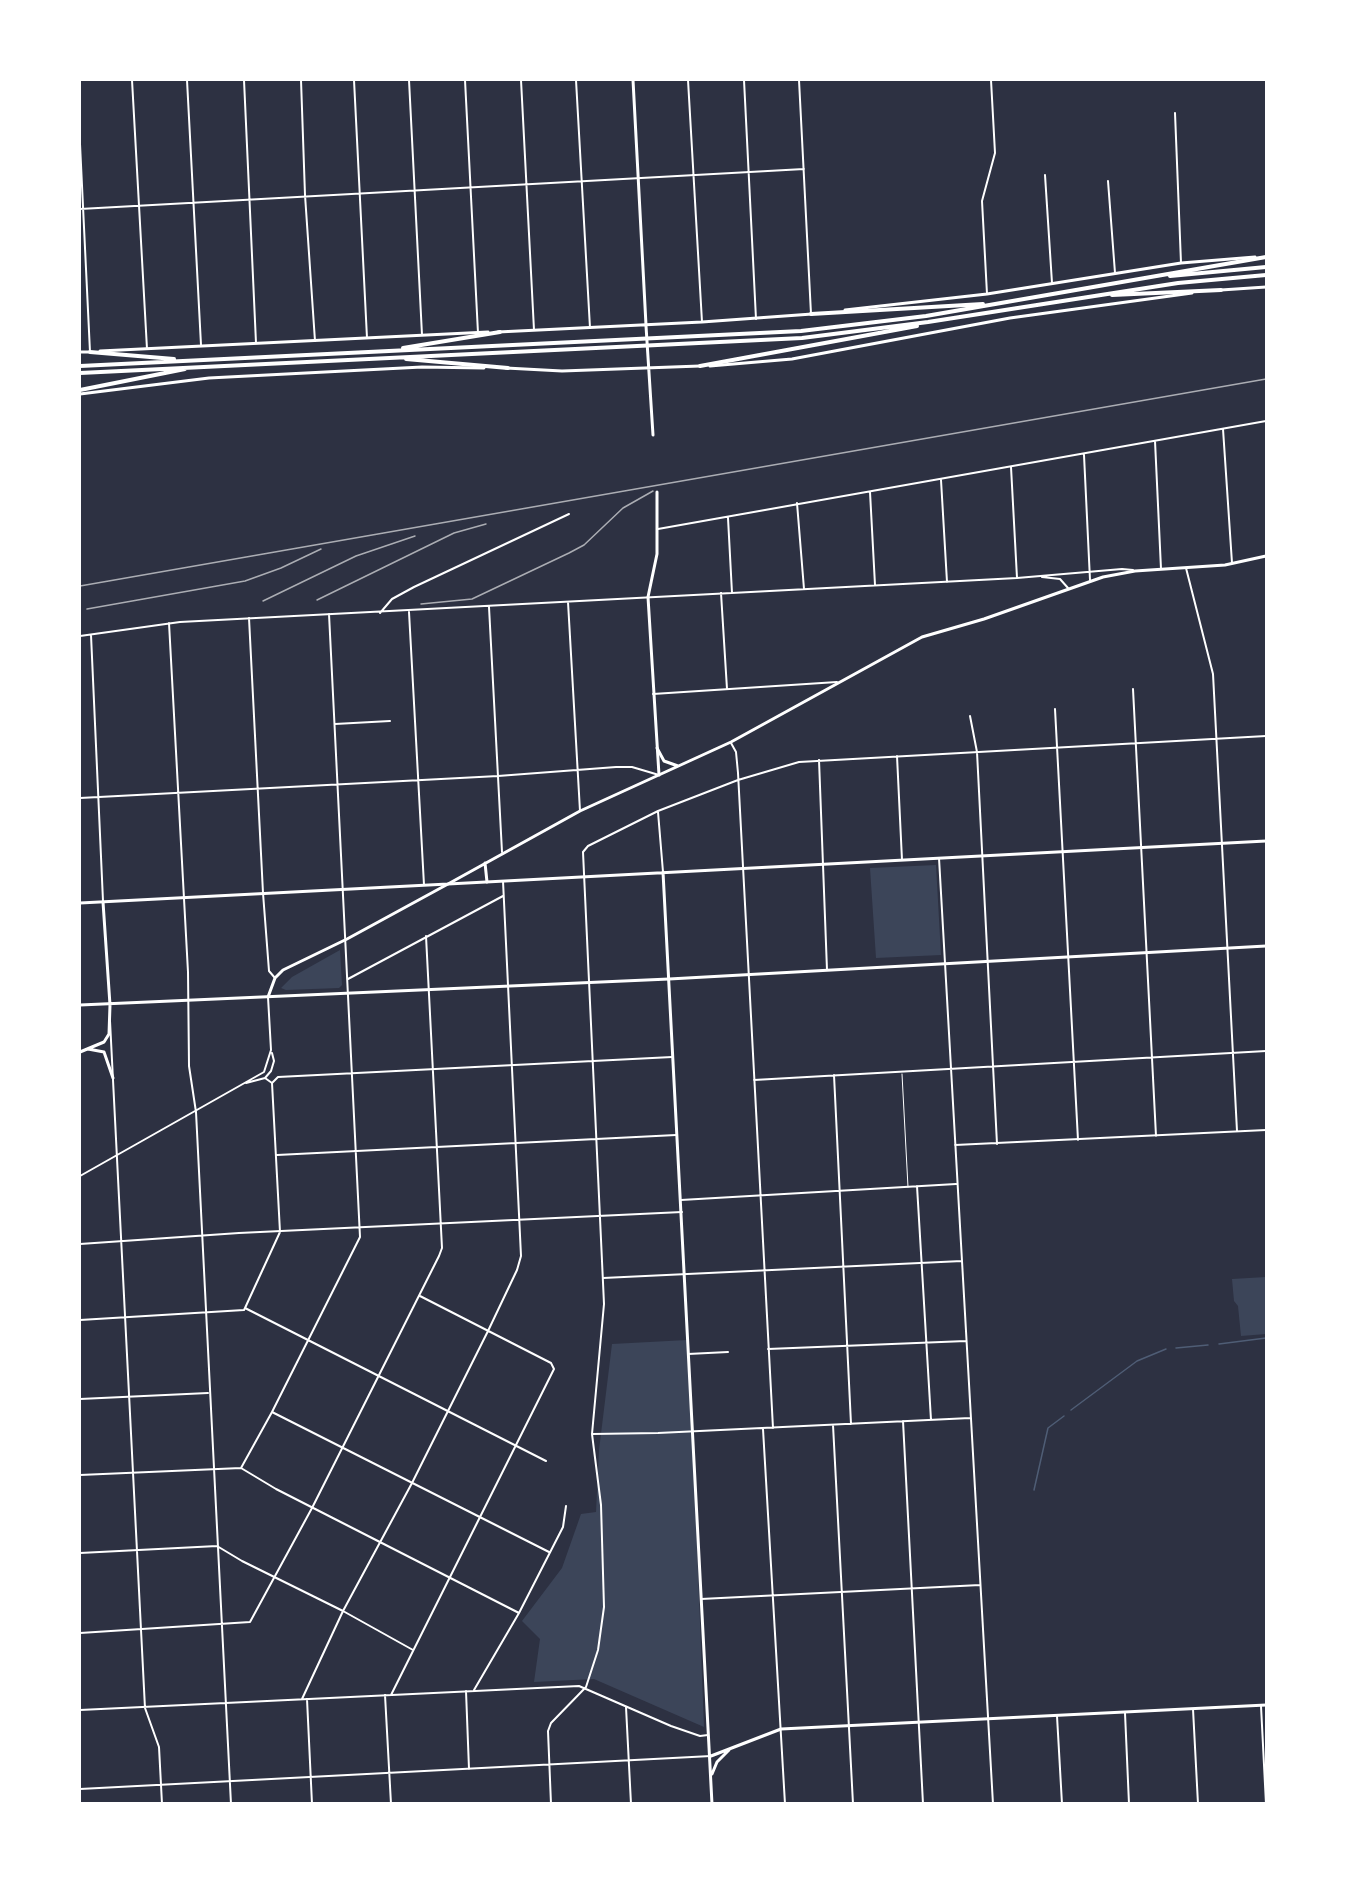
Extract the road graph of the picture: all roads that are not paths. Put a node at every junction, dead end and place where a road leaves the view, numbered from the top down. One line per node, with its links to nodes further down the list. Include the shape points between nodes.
1 (132, 80): 31 (street)
2 (187, 80): 30 (street)
3 (244, 80): 29 (street)
4 (301, 80): 28 (street)
5 (354, 80): 27 (street)
6 (409, 80): 26 (street)
7 (465, 80): 25 (street)
8 (521, 80): 24 (street)
9 (576, 80): 22 (street)
10 (633, 80): 21 (main road)
11 (688, 80): 19 (street)
12 (744, 80): 18 (street)
13 (799, 80): 17 (street)
14 (991, 80): 44 (street, via 995,153 982,201)
15 (1176, 113): 34 (street)
16 (80, 144): 32 (street)
17 (804, 169): 18 (street); 47 (street)
18 (748, 172): 19 (street); 48 (street)
19 (693, 174): 21 (street); 49 (street)
20 (1045, 175): 41 (street)
21 (638, 178): 22 (street); 51 (main road)
22 (582, 180): 24 (street); 52 (street)
23 (1108, 181): 36 (street)
24 (526, 183): 25 (street); 53 (street)
25 (471, 186): 26 (street); 55 (street)
26 (416, 189): 27 (street); 56 (street)
27 (360, 192): 28 (street); 57 (street)
28 (305, 195): 29 (street); 58 (street)
29 (249, 198): 30 (street); 59 (street)
30 (194, 201): 31 (street); 60 (street)
31 (138, 204): 32 (street); 61 (street)
32 (81, 208): 39 (street)
33 (1266, 256): 34 (main road); 38 (highway)
34 (1181, 263): 36 (main road)
35 (1266, 267): 38 (highway)
36 (1115, 273): 41 (main road)
37 (1266, 275): 45 (highway)
38 (1134, 280): 46 (highway)
39 (86, 282): 40 (street); 64 (street)
40 (80, 283)
41 (1052, 284): 44 (main road)
42 (1266, 287): 43 (main road)
43 (1221, 290): 45 (highway); 68 (main road, via 1010,318 792,359)
44 (987, 294): 47 (main road)
45 (1100, 295): 50 (highway)
46 (1008, 303): 47 (highway); 62 (highway, via 801,331)
47 (811, 314): 48 (main road)
48 (756, 319): 49 (main road)
49 (702, 322): 51 (main road)
50 (928, 322): 65 (highway, via 802,338); 68 (highway)
51 (646, 325): 52 (main road); 71 (main road)
52 (590, 328): 53 (main road)
53 (534, 330): 54 (main road)
54 (500, 332): 55 (main road); 62 (highway)
55 (478, 333): 56 (main road)
56 (423, 335): 57 (main road)
57 (367, 338): 58 (main road)
58 (315, 341): 59 (main road)
59 (256, 343): 60 (main road)
60 (201, 345): 61 (main road)
61 (147, 349): 64 (main road)
62 (375, 351): 66 (highway)
63 (80, 352): 64 (main road)
64 (90, 352): 66 (highway)
65 (375, 358): 69 (highway); 70 (highway)
66 (198, 360): 67 (highway)
67 (80, 366)
68 (700, 366): 71 (main road)
69 (199, 367): 72 (highway); 73 (highway)
70 (508, 368): 71 (main road); 73 (main road, via 422,367 209,378)
71 (648, 368): 76 (main road)
72 (80, 373)
73 (80, 392)
74 (1266, 421): 75 (street)
75 (1223, 429): 77 (street); 88 (street)
76 (653, 435)
77 (1155, 441): 78 (street); 90 (street)
78 (1084, 455): 79 (street); 92 (street)
79 (1011, 466): 80 (street); 94 (street)
80 (941, 479): 82 (street); 96 (street)
81 (657, 492): 86 (main road)
82 (870, 492): 83 (street); 97 (street)
83 (797, 503): 85 (street); 99 (street)
84 (569, 514): 106 (street, via 414,587 392,599)
85 (728, 517): 86 (street); 101 (street)
86 (658, 529): 102 (main road)
87 (1266, 556): 88 (main road)
88 (1232, 563): 89 (main road)
89 (1186, 568): 90 (main road); 121 (street, via 1213,674)
90 (1161, 569): 91 (main road)
91 (1135, 571): 92 (street); 95 (main road)
92 (1089, 572): 93 (street); 95 (street)
93 (1036, 576): 94 (street); 98 (street, via 1060,579)
94 (1017, 578): 96 (street)
95 (1090, 580): 98 (main road)
96 (947, 582): 97 (street)
97 (875, 585): 99 (street)
98 (1068, 588): 112 (main road, via 922,637)
99 (804, 589): 101 (street)
100 (721, 593): 101 (street); 102 (street); 113 (street)
101 (732, 593)
102 (648, 597): 103 (street); 115 (main road)
103 (568, 602): 104 (street); 130 (street)
104 (489, 606): 105 (street); 132 (street)
105 (409, 611): 106 (street); 133 (street)
106 (380, 613): 107 (street)
107 (329, 614): 108 (street); 119 (street)
108 (249, 618): 109 (street); 136 (street)
109 (169, 623): 110 (street); 137 (street)
110 (91, 635): 111 (street); 138 (street)
111 (80, 636)
112 (837, 682): 113 (street); 122 (main road)
113 (727, 689): 115 (street)
114 (1132, 689): 123 (street)
115 (653, 694): 125 (main road)
116 (1055, 709): 124 (street)
117 (970, 716): 126 (street)
118 (390, 721): 119 (street)
119 (335, 724): 135 (street)
120 (1266, 736): 121 (street)
121 (1216, 738): 123 (street); 143 (street)
122 (730, 742): 129 (main road); 134 (street, via 736,752)
123 (1137, 743): 124 (street); 144 (street)
124 (1056, 746): 126 (street); 146 (street)
125 (657, 748): 129 (main road, via 664,761); 131 (main road)
126 (977, 752): 127 (street); 147 (street)
127 (897, 756): 128 (street); 149 (street)
128 (819, 760): 134 (street); 151 (street)
129 (680, 766): 131 (main road)
130 (577, 771): 131 (street, via 632,767); 132 (street); 140 (street)
131 (659, 775): 140 (main road)
132 (498, 776): 133 (street); 145 (street)
133 (417, 780): 135 (street); 158 (street)
134 (738, 780): 141 (street); 152 (street)
135 (338, 784): 136 (street); 159 (street)
136 (258, 788): 137 (street); 160 (street)
137 (177, 793): 138 (street); 162 (street)
138 (98, 797): 139 (street); 163 (street)
139 (80, 798)
140 (580, 811): 145 (main road)
141 (658, 811): 153 (street); 154 (street, via 588,846 583,852)
142 (1266, 841): 143 (main road)
143 (1222, 843): 144 (main road); 168 (street)
144 (1142, 848): 146 (main road); 169 (street)
145 (502, 852): 150 (main road)
146 (1062, 852): 147 (main road); 170 (street)
147 (982, 856): 148 (main road); 171 (street)
148 (939, 858): 149 (main road); 172 (street)
149 (902, 860): 151 (main road)
150 (485, 862): 156 (main road); 157 (main road)
151 (824, 864): 152 (main road); 173 (street)
152 (742, 867): 153 (main road); 174 (street)
153 (663, 872): 154 (main road); 177 (main road)
154 (583, 877): 155 (main road); 178 (street)
155 (503, 881): 156 (main road); 161 (street)
156 (487, 882): 157 (main road)
157 (448, 884): 158 (main road); 166 (main road)
158 (424, 885): 159 (main road)
159 (344, 890): 160 (main road); 166 (street)
160 (263, 893): 162 (main road); 175 (street, via 269,971)
161 (503, 896): 165 (street); 179 (street)
162 (183, 898): 163 (main road); 183 (street)
163 (103, 902): 164 (main road); 185 (main road)
164 (80, 903)
165 (426, 936): 176 (street); 180 (street)
166 (347, 939): 175 (main road); 176 (street)
167 (1266, 946): 168 (main road)
168 (1227, 948): 169 (main road); 191 (street)
169 (1148, 953): 170 (main road); 193 (street)
170 (1067, 957): 171 (main road); 195 (street)
171 (988, 961): 172 (main road); 198 (street)
172 (945, 963): 173 (main road); 200 (street)
173 (827, 970): 174 (main road)
174 (748, 974): 177 (main road); 207 (street)
175 (275, 978): 182 (main road)
176 (348, 979): 181 (street)
177 (669, 979): 178 (main road); 192 (main road)
178 (588, 981): 179 (main road); 194 (street)
179 (508, 986): 180 (main road); 196 (street)
180 (428, 990): 181 (main road); 199 (street)
181 (348, 993): 182 (main road); 201 (street)
182 (268, 997): 183 (main road); 188 (street)
183 (189, 1001): 185 (main road); 210 (street, via 189,1066)
184 (80, 1005): 185 (main road)
185 (110, 1005): 186 (main road)
186 (110, 1021): 187 (main road, via 105,1042); 205 (street)
187 (86, 1048): 190 (main road); 205 (main road, via 105,1052)
188 (271, 1050): 197 (street); 208 (street, via 267,1068)
189 (1266, 1051): 191 (street)
190 (80, 1052)
191 (1233, 1053): 193 (street); 212 (street)
192 (672, 1057): 194 (street); 213 (main road)
193 (1152, 1058): 195 (street); 214 (street)
194 (592, 1060): 196 (street); 215 (street)
195 (1074, 1062): 198 (street); 216 (street)
196 (512, 1064): 199 (street); 217 (street)
197 (274, 1067): 204 (street); 206 (street)
198 (994, 1068): 200 (street); 218 (street)
199 (432, 1069): 201 (street); 220 (street)
200 (951, 1070): 202 (street); 219 (street)
201 (352, 1072): 204 (street); 221 (street)
202 (902, 1072): 203 (street); 227 (lane)
203 (834, 1075): 207 (street); 228 (street)
204 (278, 1077): 209 (street)
205 (113, 1078): 222 (street)
206 (265, 1078): 208 (street); 209 (street)
207 (754, 1080): 229 (street)
208 (245, 1083): 210 (street)
209 (272, 1083): 223 (street)
210 (196, 1112): 222 (street); 237 (street)
211 (1266, 1130): 212 (street)
212 (1237, 1131): 214 (street)
213 (676, 1135): 215 (street); 230 (main road)
214 (1156, 1136): 216 (street)
215 (597, 1138): 217 (street); 232 (street)
216 (1078, 1140): 218 (street)
217 (516, 1142): 220 (street); 233 (street)
218 (997, 1144): 219 (street)
219 (956, 1145): 225 (street)
220 (436, 1146): 221 (street); 234 (street)
221 (357, 1150): 223 (street); 235 (street)
222 (117, 1154): 224 (street); 238 (street)
223 (277, 1155): 236 (street)
224 (80, 1176)
225 (958, 1184): 226 (street); 240 (street)
226 (917, 1186): 227 (street); 241 (street)
227 (908, 1187): 228 (street)
228 (839, 1191): 229 (street); 242 (street)
229 (760, 1195): 230 (street); 243 (street)
230 (681, 1200): 231 (main road)
231 (682, 1212): 232 (street); 244 (main road)
232 (600, 1216): 233 (street); 245 (street)
233 (520, 1220): 234 (street); 251 (street, via 521,1256 517,1270)
234 (441, 1224): 235 (street); 246 (street, via 442,1248)
235 (360, 1229): 236 (street); 252 (street, via 359,1240)
236 (280, 1232): 237 (street); 247 (street)
237 (202, 1237): 238 (street); 248 (street)
238 (122, 1242): 239 (street); 249 (street)
239 (80, 1244)
240 (962, 1261): 241 (street); 253 (street)
241 (922, 1263): 242 (street); 254 (street)
242 (842, 1268): 243 (street); 255 (street)
243 (763, 1272): 244 (street); 256 (street)
244 (684, 1276): 245 (street); 258 (main road)
245 (603, 1278): 273 (street, via 604,1320)
246 (419, 1296): 251 (street); 259 (street)
247 (245, 1308): 248 (street); 252 (street)
248 (205, 1313): 249 (street); 260 (street)
249 (124, 1317): 250 (street); 261 (street)
250 (80, 1320)
251 (488, 1331): 264 (street); 274 (street, via 554,1366)
252 (309, 1341): 259 (street); 263 (street)
253 (966, 1341): 254 (street); 265 (street)
254 (927, 1343): 255 (street); 266 (street)
255 (847, 1346): 256 (street); 268 (street)
256 (768, 1349): 271 (street)
257 (728, 1352): 258 (street)
258 (688, 1354): 272 (main road)
259 (378, 1376): 264 (street); 275 (street)
260 (210, 1393): 261 (street); 277 (street)
261 (129, 1397): 262 (street); 279 (street)
262 (80, 1399)
263 (272, 1412): 275 (street); 278 (street)
264 (447, 1412): 274 (street); 281 (street)
265 (971, 1418): 266 (street); 292 (street)
266 (931, 1420): 267 (street)
267 (903, 1421): 268 (street); 293 (street)
268 (851, 1424): 269 (street)
269 (833, 1425): 271 (street); 294 (street)
270 (763, 1428): 271 (street); 272 (street); 295 (street)
271 (773, 1428)
272 (692, 1431): 273 (street); 296 (main road)
273 (592, 1434): 303 (street, via 601,1505 604,1607 598,1650)
274 (516, 1447): 276 (street); 284 (street)
275 (341, 1448): 281 (street); 283 (street)
276 (546, 1461)
277 (213, 1468): 278 (street); 279 (street); 286 (street)
278 (241, 1468): 283 (street)
279 (133, 1472): 280 (street); 287 (street)
280 (80, 1475)
281 (412, 1483): 284 (street); 285 (street)
282 (566, 1506): 288 (street, via 563,1527)
283 (312, 1508): 285 (street); 291 (street)
284 (480, 1518): 288 (street); 290 (street)
285 (380, 1543): 290 (street); 297 (street)
286 (217, 1546): 287 (street); 291 (street); 299 (street)
287 (136, 1551): 289 (street); 300 (street)
288 (549, 1552): 298 (street)
289 (80, 1553)
290 (450, 1578): 298 (street); 302 (street)
291 (275, 1579): 297 (street); 299 (street, via 250,1622)
292 (980, 1585): 293 (street); 319 (street)
293 (912, 1588): 294 (street); 320 (street)
294 (842, 1592): 295 (street); 321 (street)
295 (773, 1596): 296 (street); 322 (street)
296 (701, 1599): 323 (main road)
297 (343, 1611): 302 (street); 308 (street)
298 (519, 1613): 304 (street)
299 (221, 1624): 300 (street); 310 (street)
300 (141, 1630): 301 (street); 314 (street)
301 (80, 1633)
302 (413, 1650): 307 (street)
303 (586, 1687): 304 (street); 313 (street); 327 (street, via 551,1723)
304 (474, 1690): 305 (street)
305 (466, 1691): 307 (street); 328 (street)
306 (386, 1695): 307 (street); 309 (street); 329 (street)
307 (391, 1695)
308 (302, 1699): 309 (street); 310 (street)
309 (307, 1699): 331 (street)
310 (225, 1702): 314 (street); 332 (street)
311 (1266, 1705): 312 (main road)
312 (1261, 1706): 315 (main road); 349 (street)
313 (626, 1707): 323 (street, via 700,1736); 326 (street)
314 (145, 1708): 316 (street); 333 (street, via 159,1747)
315 (1193, 1709): 317 (main road); 348 (street)
316 (80, 1710)
317 (1125, 1713): 318 (main road); 347 (street)
318 (1057, 1716): 319 (main road); 346 (street)
319 (989, 1720): 320 (main road); 345 (street)
320 (920, 1724): 321 (main road); 344 (street)
321 (849, 1726): 322 (main road); 343 (street)
322 (781, 1729): 324 (main road); 342 (street)
323 (709, 1735): 325 (main road)
324 (733, 1748): 325 (main road); 330 (main road, via 717,1762)
325 (711, 1756): 326 (street); 330 (main road)
326 (629, 1760): 327 (street); 340 (street)
327 (549, 1764): 328 (street); 339 (street)
328 (469, 1768): 329 (street)
329 (390, 1773): 331 (street); 338 (street)
330 (712, 1775): 341 (main road)
331 (310, 1776): 332 (street); 337 (street)
332 (230, 1780): 333 (street); 336 (street)
333 (161, 1785): 334 (street); 335 (street)
334 (80, 1789)
335 (162, 1803)
336 (231, 1803)
337 (312, 1803)
338 (391, 1803)
339 (551, 1803)
340 (631, 1803)
341 (712, 1803)
342 (785, 1803)
343 (853, 1803)
344 (923, 1803)
345 (993, 1803)
346 (1062, 1803)
347 (1129, 1803)
348 (1198, 1803)
349 (1266, 1803)

